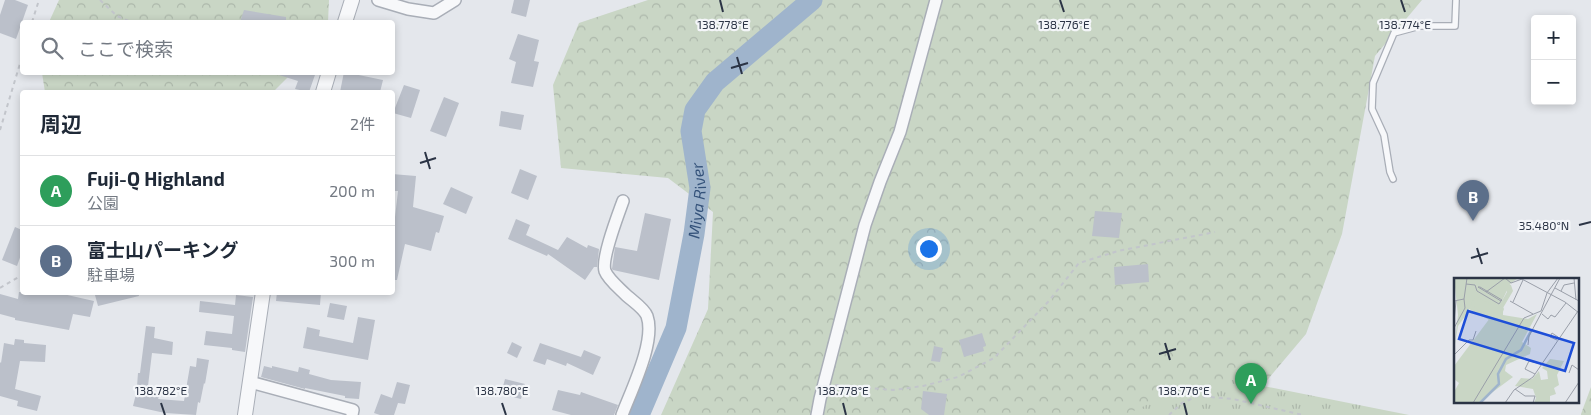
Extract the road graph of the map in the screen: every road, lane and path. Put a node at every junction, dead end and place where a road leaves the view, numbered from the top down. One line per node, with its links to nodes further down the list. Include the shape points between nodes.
1 (39, 0): 8 (path)
2 (100, 0): 9 (path)
3 (352, 0): 10 (street)
4 (378, 0): 5 (street, via 434,13)
5 (455, 0)
6 (936, 0): 22 (street, via 900,132 865,225)
7 (1456, 0): 15 (lane, via 1455,26 1420,26 1394,33 1373,82 1372,109 1384,135)
8 (33, 20)
9 (126, 20)
10 (346, 20)
11 (20, 64): 14 (path)
12 (328, 75): 13 (street)
13 (324, 90)
14 (0, 130)
15 (1394, 179)
16 (623, 201): 25 (street, via 605,272 647,315 649,333 636,384)
17 (1214, 232): 22 (path, via 1118,251 1079,263 1048,302 994,358 958,377 893,390)
18 (20, 276): 19 (path)
19 (0, 288)
20 (263, 295): 21 (street)
21 (250, 382): 23 (street); 24 (street, via 353,410)
22 (824, 384): 26 (street)
23 (245, 415)
24 (352, 415)
25 (622, 415)
26 (817, 415)
27 (1169, 415): 28 (path, via 1182,403 1198,396 1233,399)
28 (1303, 415)

